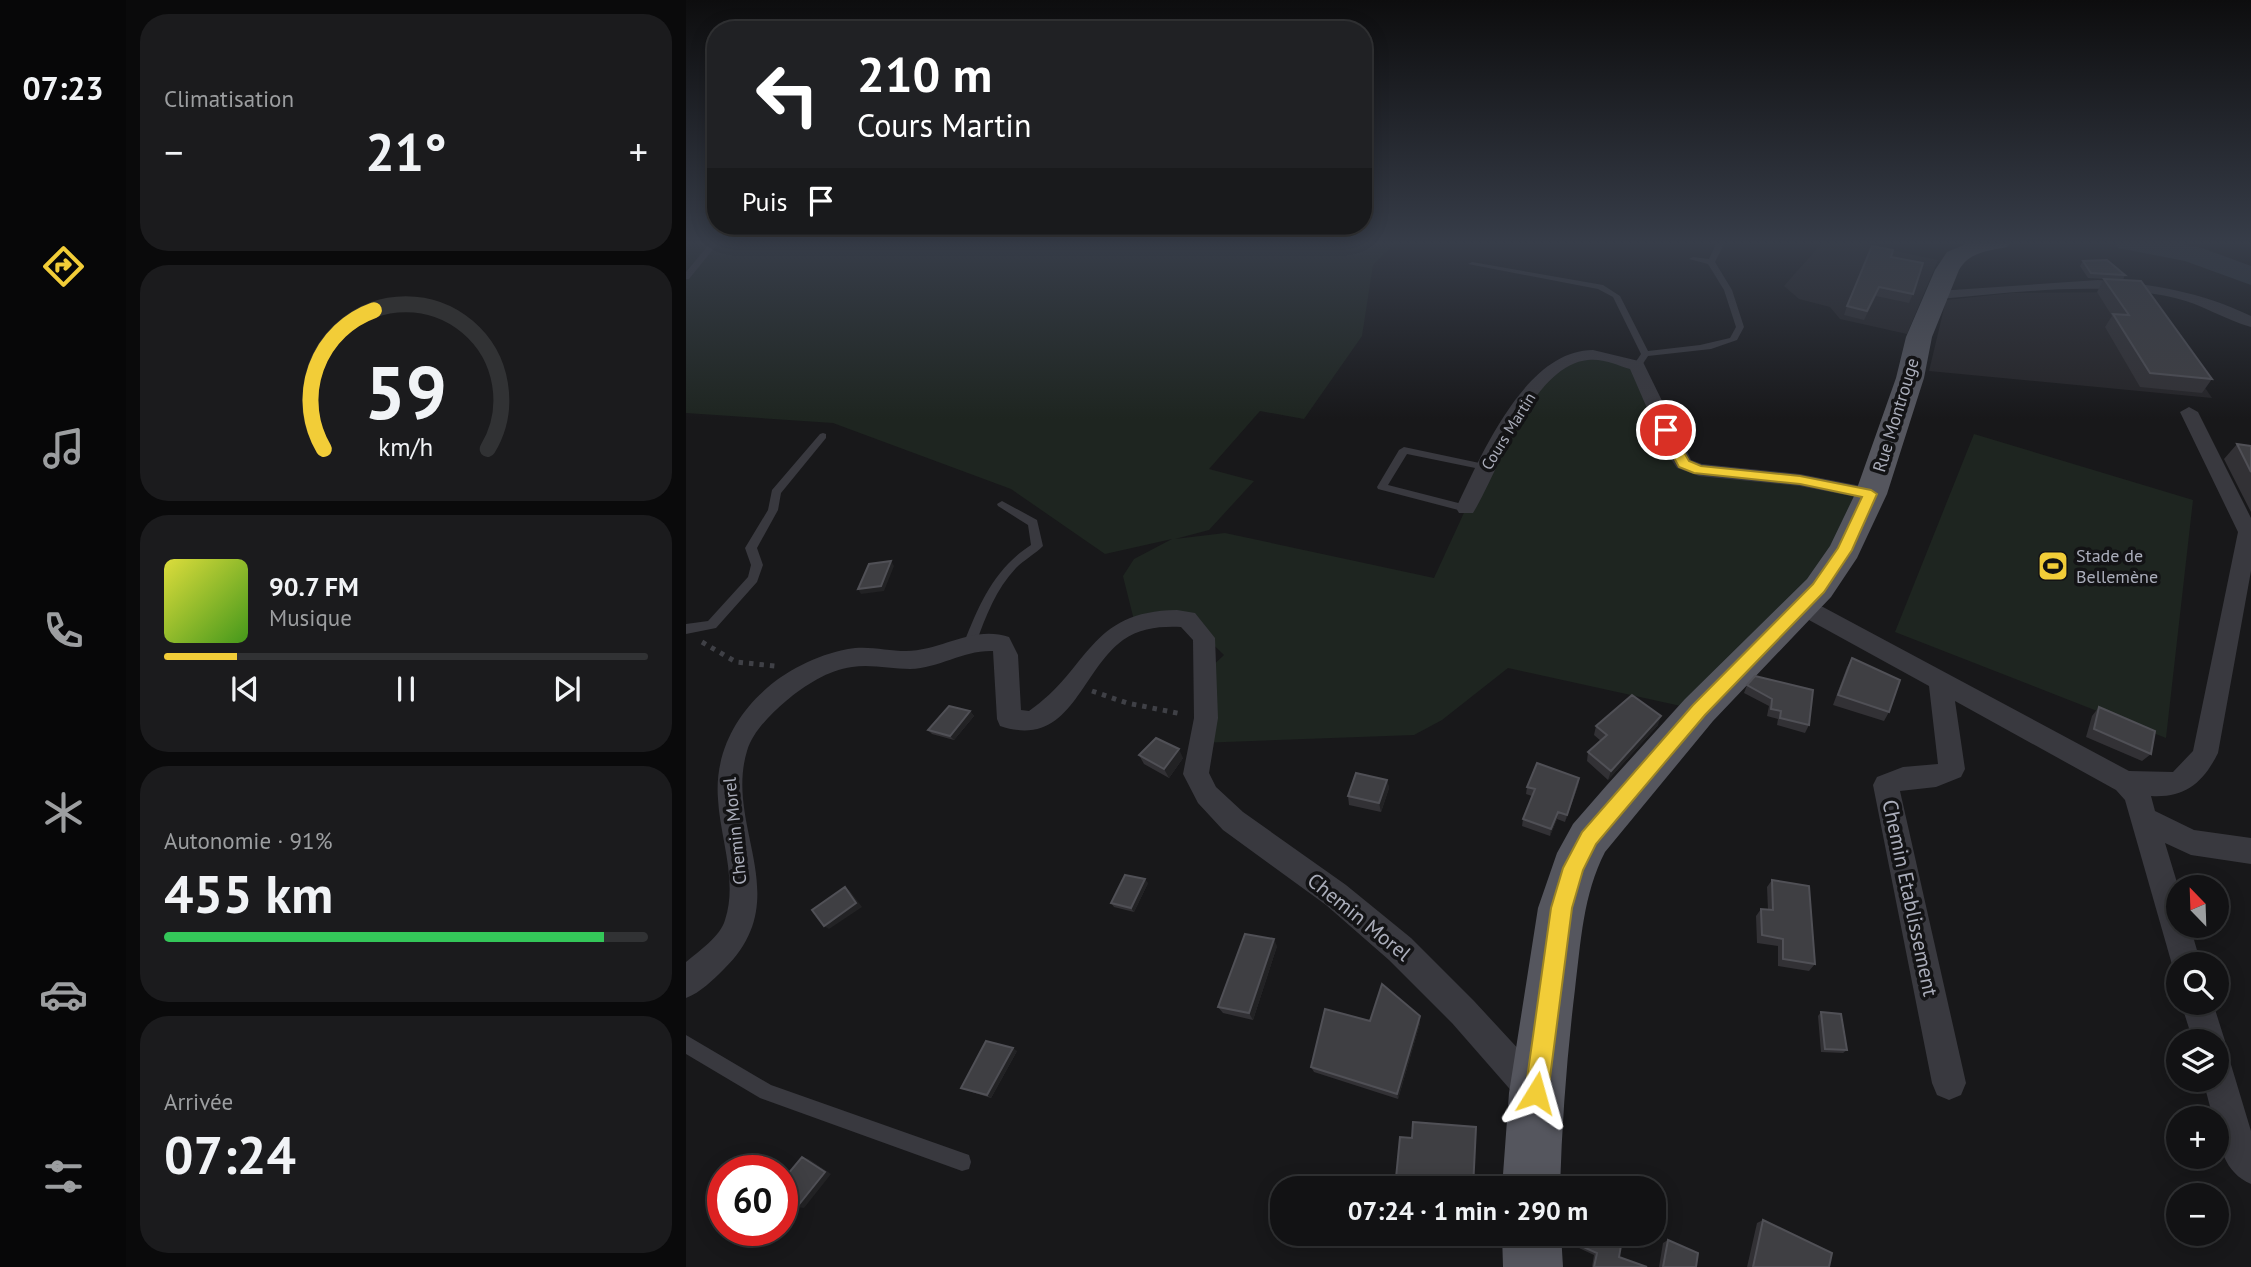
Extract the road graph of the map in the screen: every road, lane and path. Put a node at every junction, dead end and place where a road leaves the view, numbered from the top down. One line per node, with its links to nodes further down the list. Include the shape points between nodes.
1 (1618, 301): 6 (lane)
2 (1732, 301): 6 (lane, via 1740,327 1733,340 1711,349 1668,350)
3 (1933, 301): 10 (main road, Rue Montrouge)
4 (2201, 301): 5 (street)
5 (2251, 322)
6 (1641, 360): 9 (street, Cours Martin, via 1582,355 1561,364 1530,393); 10 (street, via 1675,452 1684,464 1699,470 1800,480)
7 (2189, 412): 13 (street, via 2248,532)
8 (823, 436): 15 (lane, via 776,492 773,510 751,548 757,565 753,579 712,625)
9 (1485, 467): 12 (street, Cours Martin); 12 (lane, via 1404,450 1382,487)
10 (1871, 494): 14 (main road, Rue Montrouge, via 1845,550 1819,588)
11 (1002, 504): 16 (lane, via 1033,523 1037,546 1015,559 989,594)
12 (1466, 508)
13 (2248, 544): 21 (street, via 2205,753 2195,773 2176,784)
14 (1797, 609): 18 (street, via 1815,613); 29 (main road, Rue Montrouge, via 1699,710 1589,838 1573,868 1561,908)
15 (690, 630): 17 (path, via 704,645 737,662 759,667 802,662)
16 (970, 642): 17 (street, Chemin Morel, via 918,659 850,658); 19 (street, Chemin Morel, via 1001,643 1006,655 1010,719 1033,722)
17 (819, 668): 25 (street, Chemin Morel, via 768,701 738,734 729,763 742,864 740,920 726,945)
18 (1940, 682): 21 (street); 27 (street, Chemin Etablissement, via 1952,769 1940,777 1897,778 1886,785)
19 (1075, 685): 20 (path); 20 (street, Chemin Morel, via 1107,641 1135,624 1165,617 1188,619 1204,638)
20 (1203, 730): 29 (street, Chemin Morel, via 1196,774 1206,795 1233,821 1336,895 1400,949)
21 (2125, 782): 22 (street, via 2137,794)
22 (2142, 818): 23 (street, via 2191,842); 24 (street)
23 (2251, 851)
24 (2182, 952)
25 (686, 983)
26 (686, 1044): 30 (lane, via 766,1093)
27 (1949, 1083)
28 (2223, 1092): 31 (street, via 2239,1150)
29 (1536, 1093): 32 (main road, Rue Montrouge)
30 (962, 1162)
31 (2251, 1166)
32 (1532, 1176)
33 (1532, 1246): 34 (main road)
34 (1533, 1267)

